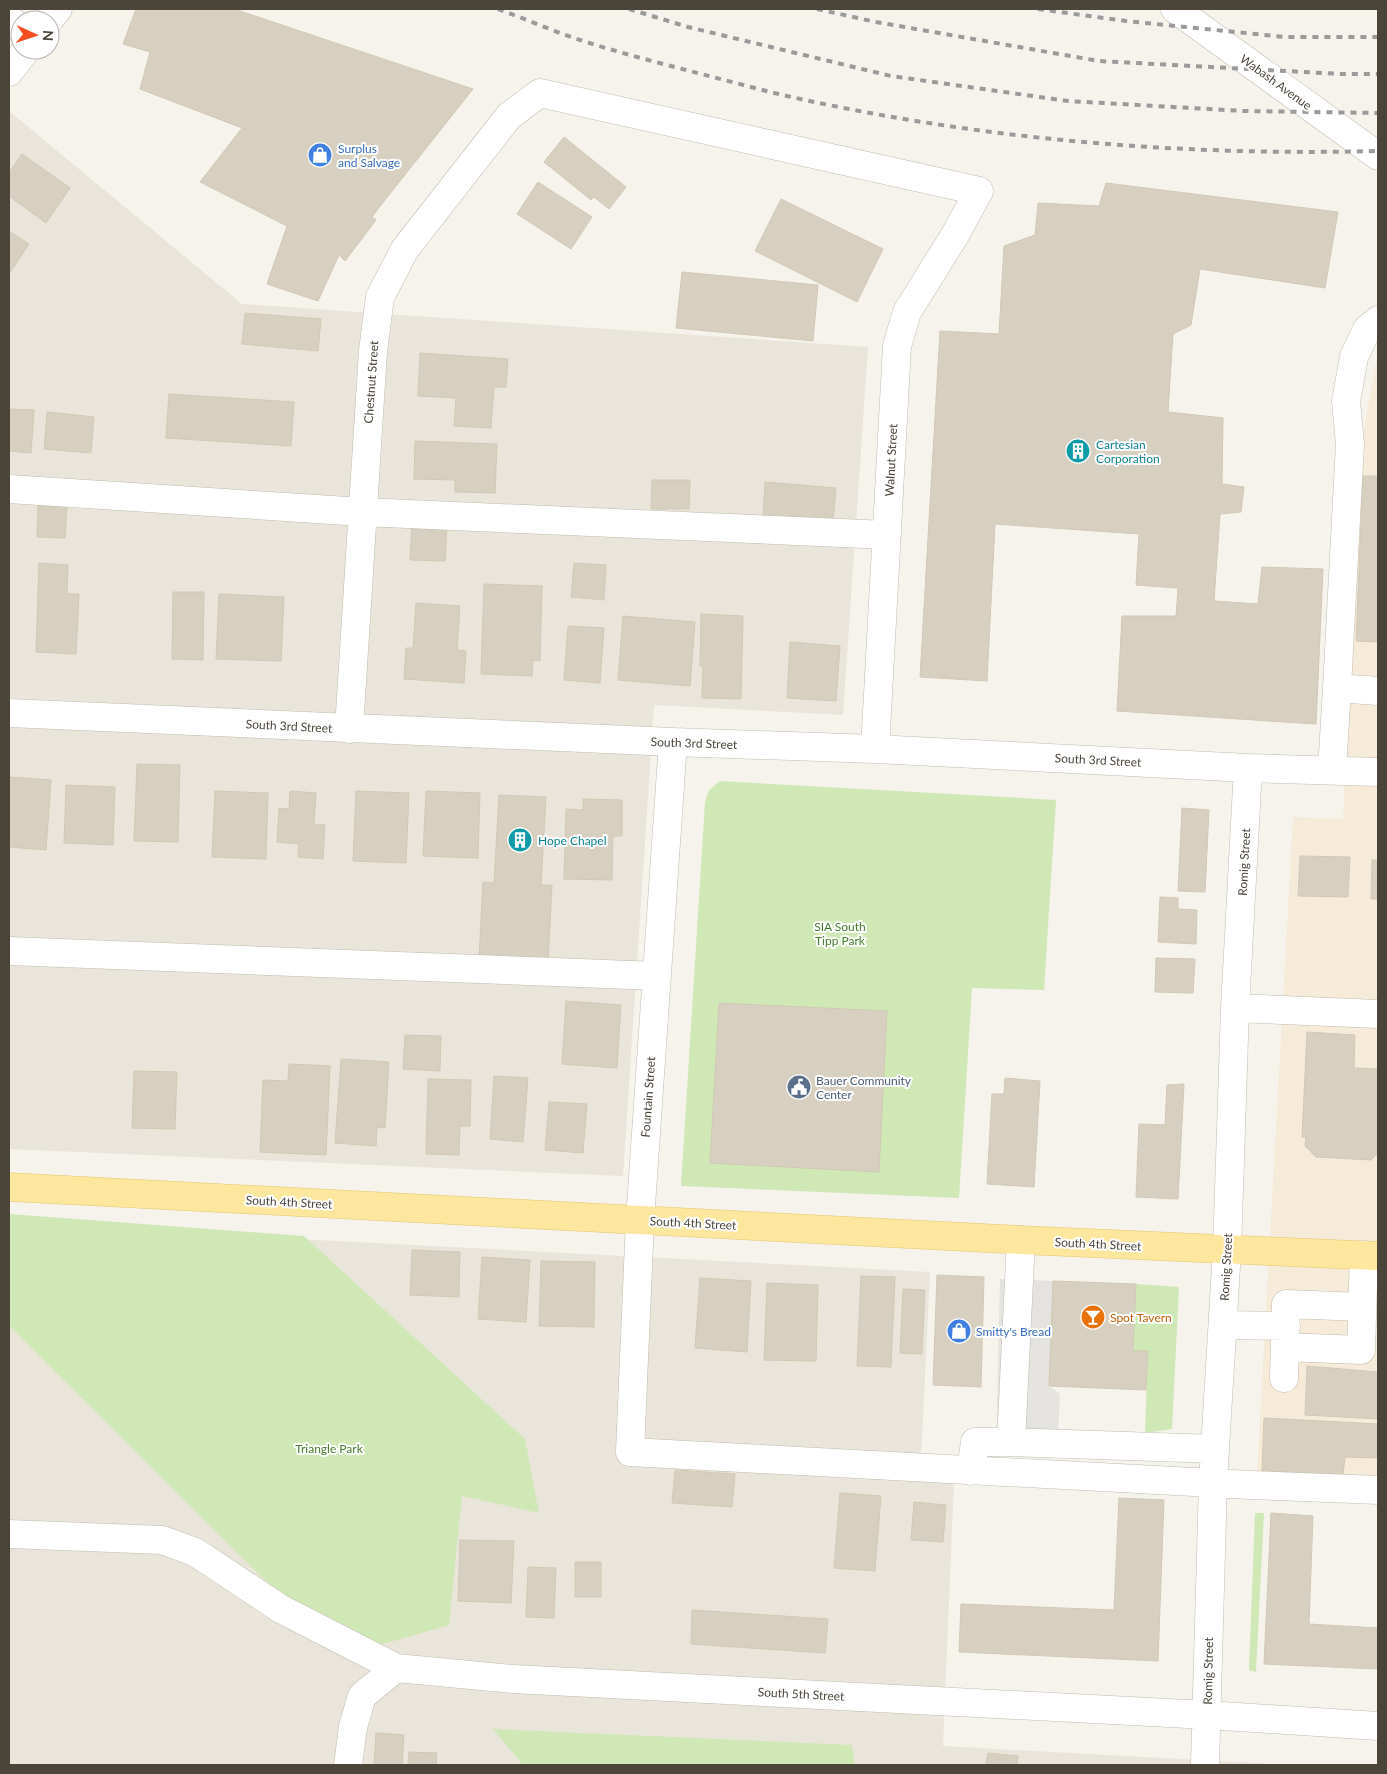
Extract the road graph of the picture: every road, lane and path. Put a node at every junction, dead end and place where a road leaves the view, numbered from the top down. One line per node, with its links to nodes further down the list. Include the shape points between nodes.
1 (1175, 9): 5 (street, Wabash Avenue)
2 (18, 60): 3 (street)
3 (9, 72)
4 (540, 93): 8 (street, Chestnut Street, via 509,116 405,249 380,297 373,351); 9 (street, Walnut Street, via 979,191 907,312 897,346)
5 (1378, 156)
6 (1378, 320): 10 (street, via 1367,329 1354,357 1346,401 1350,444)
7 (9, 489): 8 (street)
8 (363, 512): 9 (street); 13 (street, Chestnut Street)
9 (887, 535): 15 (street, Walnut Street)
10 (1337, 688): 11 (street); 17 (street)
11 (1378, 691)
12 (9, 713): 13 (street, South 3rd Street)
13 (349, 729): 14 (street, South 3rd Street)
14 (673, 742): 15 (street, South 3rd Street); 20 (street, Fountain Street)
15 (875, 749): 16 (street, South 3rd Street)
16 (1248, 768): 17 (street, South 3rd Street); 21 (street, Romig Street)
17 (1332, 770): 18 (street, South 3rd Street)
18 (1378, 772)
19 (9, 950): 20 (street)
20 (657, 976): 24 (street, Fountain Street)
21 (1235, 1008): 22 (street); 26 (street, Romig Street)
22 (1378, 1014)
23 (9, 1187): 24 (main road, South 4th Street)
24 (640, 1220): 25 (main road, South 4th Street); 34 (street, Fountain Street, via 630,1452)
25 (1021, 1240): 26 (main road, South 4th Street); 32 (street)
26 (1227, 1250): 27 (main road, South 4th Street); 29 (street, Romig Street)
27 (1371, 1255): 28 (street)
28 (1362, 1307): 30 (street, via 1286,1304); 30 (street, via 1360,1350)
29 (1223, 1325): 30 (street); 33 (street, Romig Street)
30 (1285, 1337): 31 (street)
31 (1284, 1378)
32 (1011, 1442): 33 (street); 34 (street, via 975,1442)
33 (1215, 1449): 35 (street, Romig Street)
34 (971, 1470): 35 (street)
35 (1213, 1482): 36 (street); 39 (street, Romig Street)
36 (1378, 1490)
37 (9, 1534): 38 (street, via 162,1540 195,1552 281,1609)
38 (396, 1668): 39 (street, South 5th Street, via 513,1678); 41 (street, via 362,1696)
39 (1207, 1715): 40 (street, South 5th Street); 42 (street, Romig Street)
40 (1378, 1726)
41 (348, 1765)
42 (1205, 1765)

